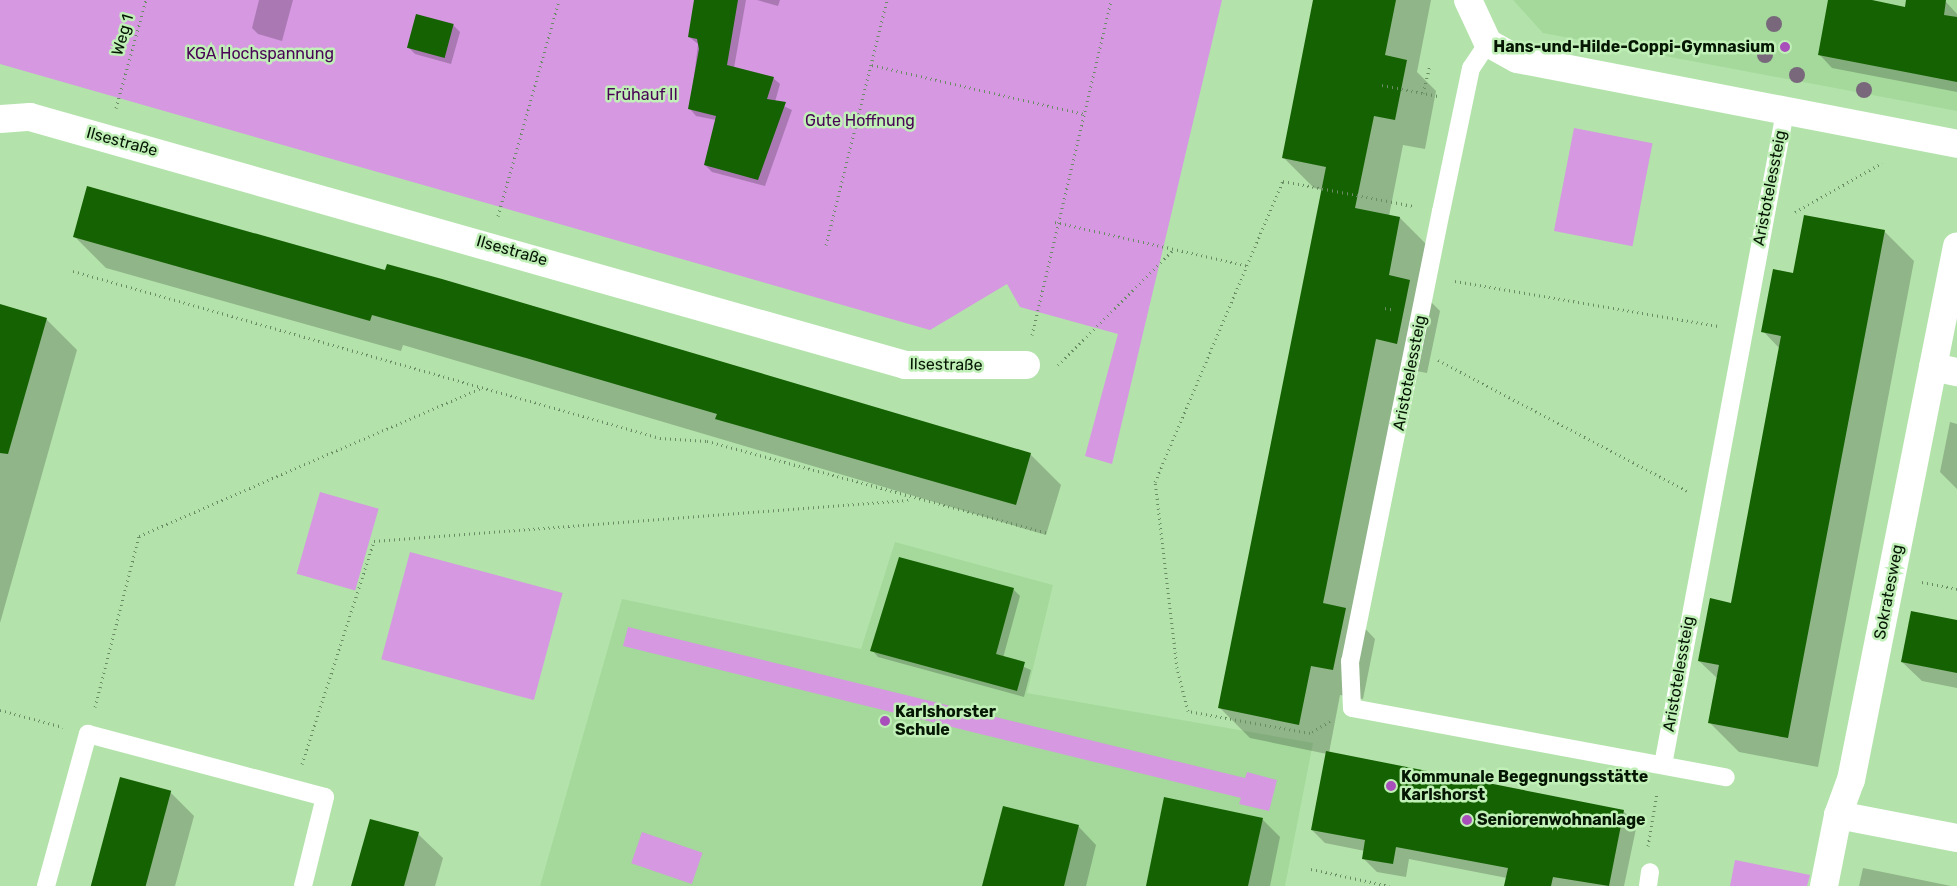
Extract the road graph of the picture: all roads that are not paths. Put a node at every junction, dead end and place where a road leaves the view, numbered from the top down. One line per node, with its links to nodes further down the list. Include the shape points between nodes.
1 (1468, 0): 2 (street, Aristotelessteig, via 1475,23)
2 (1488, 43): 3 (street, Aristotelessteig, via 1517,59); 9 (lane, Aristotelessteig, via 1471,68 1440,211 1350,661 1352,708)
3 (1785, 112): 5 (street, Aristotelessteig); 9 (lane, Aristotelessteig)
4 (0, 119): 7 (street, Ilsestraße, via 30,116 490,244 905,365)
5 (1957, 144)
6 (1957, 246): 8 (street, Sokratesweg)
7 (1026, 365)
8 (1945, 370): 11 (street, Sokratesweg, via 1851,780)
9 (1663, 765): 10 (lane)
10 (1726, 777)
11 (1838, 815): 12 (street); 15 (street, Sokratesweg)
12 (1957, 838)
13 (46, 886): 14 (lane, via 88,734 326,797)
14 (303, 886)
15 (1824, 886)

